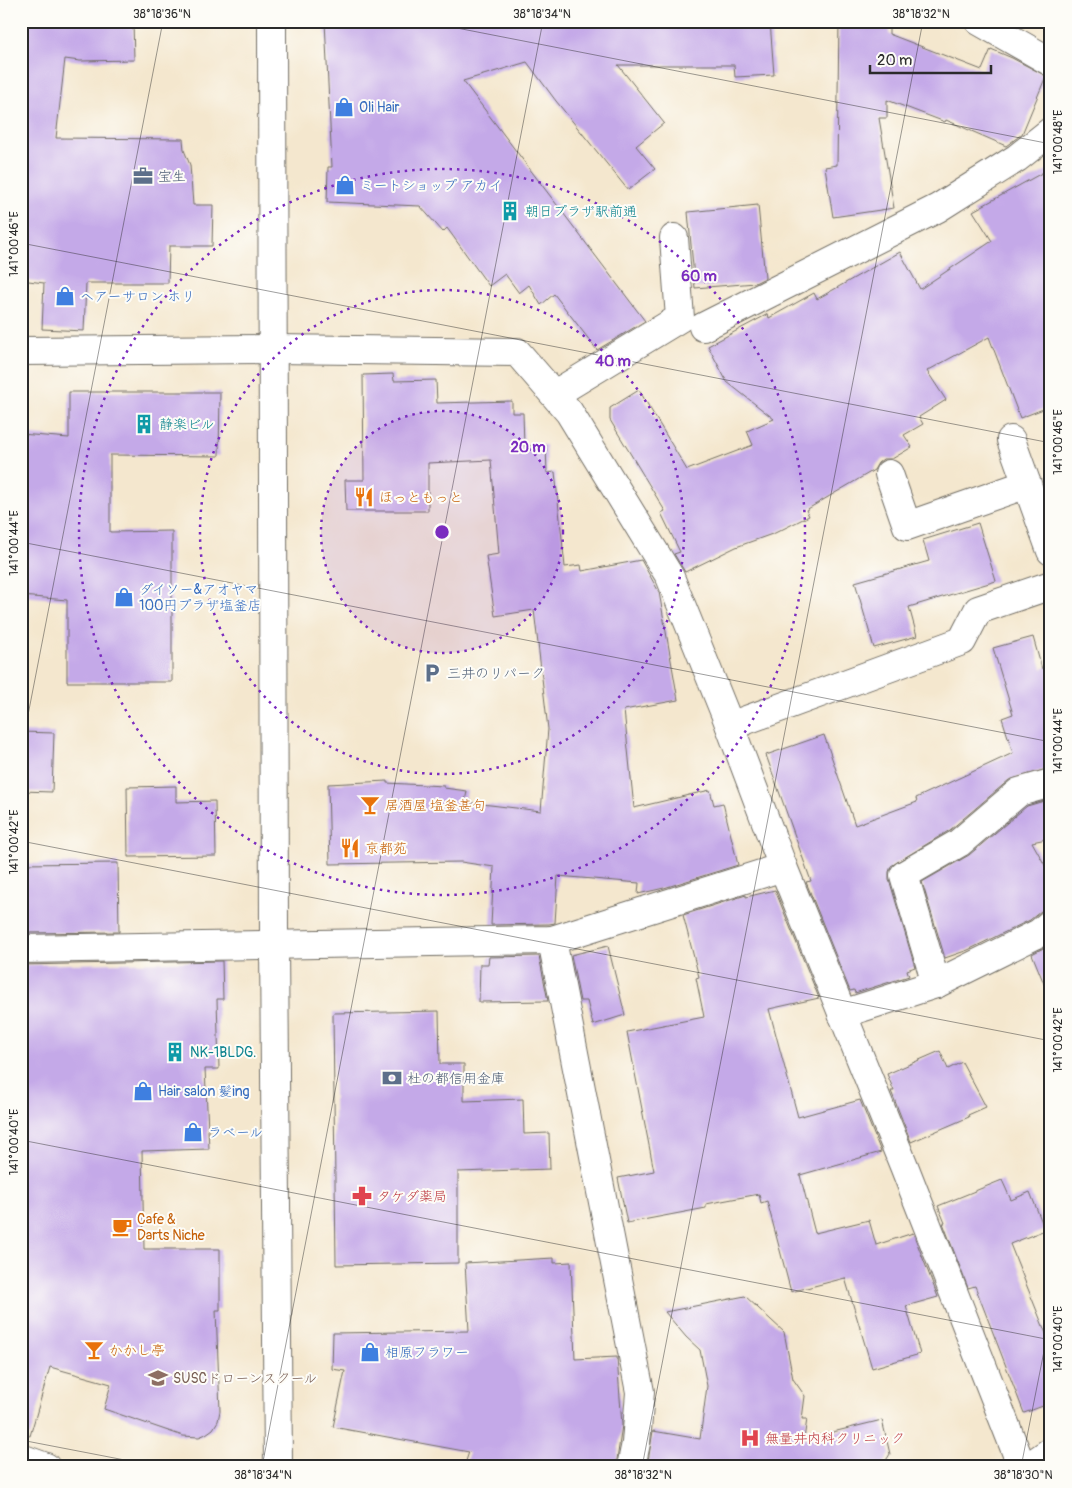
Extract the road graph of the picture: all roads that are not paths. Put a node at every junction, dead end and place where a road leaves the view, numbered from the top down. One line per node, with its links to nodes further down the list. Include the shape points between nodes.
1 (272, 21): 7 (street)
2 (979, 21): 3 (street)
3 (1051, 62)
4 (1051, 131): 6 (street, via 1017,158 938,208)
5 (674, 238): 9 (street, via 680,318)
6 (703, 326)
7 (274, 349): 8 (street); 9 (street, via 517,352); 20 (street)
8 (21, 351)
9 (556, 394): 15 (street, via 670,577)
10 (1011, 440): 12 (street)
11 (889, 474): 12 (street, via 907,526)
12 (1027, 484): 13 (street)
13 (1051, 551)
14 (1051, 585): 15 (street, via 978,610 962,641)
15 (730, 726): 17 (street)
16 (1051, 783): 22 (street, via 1019,792 959,843 904,875)
17 (783, 867): 19 (street); 23 (street)
18 (1051, 923): 22 (street, via 1039,933)
19 (552, 940): 20 (street); 28 (street, via 640,1392)
20 (274, 944): 21 (street); 27 (street)
21 (21, 949)
22 (936, 984): 23 (street)
23 (842, 1014): 29 (street)
24 (1051, 1451): 30 (street)
25 (21, 1458): 26 (street)
26 (46, 1467)
27 (278, 1467)
28 (631, 1467)
29 (1022, 1467)
30 (1028, 1467)

